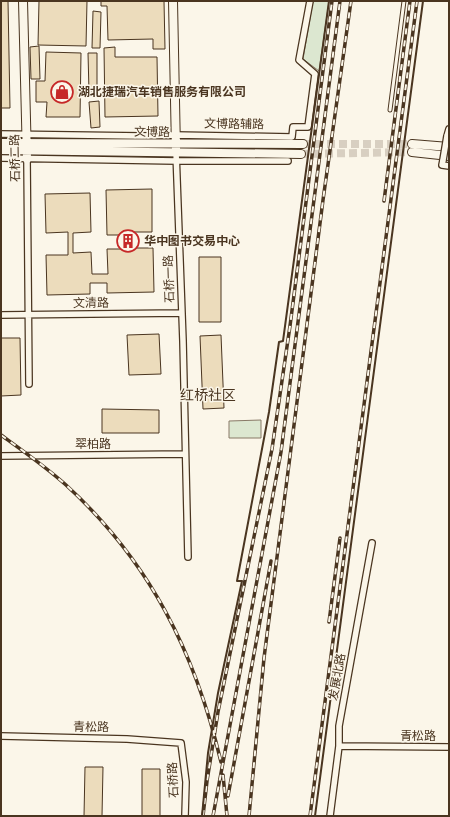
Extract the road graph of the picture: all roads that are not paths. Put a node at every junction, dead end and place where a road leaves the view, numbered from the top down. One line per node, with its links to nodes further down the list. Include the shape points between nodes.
1 (24, 1): 12 (main road, 石桥二路)
2 (173, 1): 8 (main road, 石桥一路)
3 (310, 1): 8 (street, 文博路辅路, via 299,60 315,74 308,127 293,127 292,137)
4 (404, 1): 5 (lane)
5 (390, 110)
6 (449, 129): 9 (street)
7 (1, 134): 12 (street)
8 (175, 135): 12 (street, 文博路辅路); 14 (main road, 石桥一路)
9 (448, 137): 18 (street, bridge)
10 (1, 143): 12 (main road, 文博路)
11 (303, 144): 14 (main road, 文博路)
12 (27, 147): 14 (main road, 文博路); 15 (main road, 文博路); 17 (street); 19 (street); 23 (street, 石桥二路)
13 (449, 147): 18 (main road, via 412,148)
14 (175, 149): 16 (main road); 19 (street, 石桥一路)
15 (1, 150)
16 (301, 154)
17 (1, 158)
18 (445, 160): 21 (street)
19 (176, 161): 20 (street); 22 (street, 石桥一路)
20 (288, 161)
21 (449, 166)
22 (182, 313): 23 (street, 文清路); 26 (street, 石桥一路)
23 (29, 314): 24 (street, 文清路); 25 (street, 石桥二路)
24 (1, 315)
25 (30, 384)
26 (185, 454): 27 (street, 翠柏路); 29 (street, 石桥一路)
27 (1, 456)
28 (372, 543): 32 (street, 发展北路, via 339,726)
29 (188, 557)
30 (1, 736): 31 (street, 青松路, via 127,738)
31 (181, 743): 34 (street, 石桥路, via 186,782)
32 (339, 746): 33 (street, 青松路); 35 (street, 发展北路)
33 (449, 747)
34 (185, 816)
35 (330, 816)

